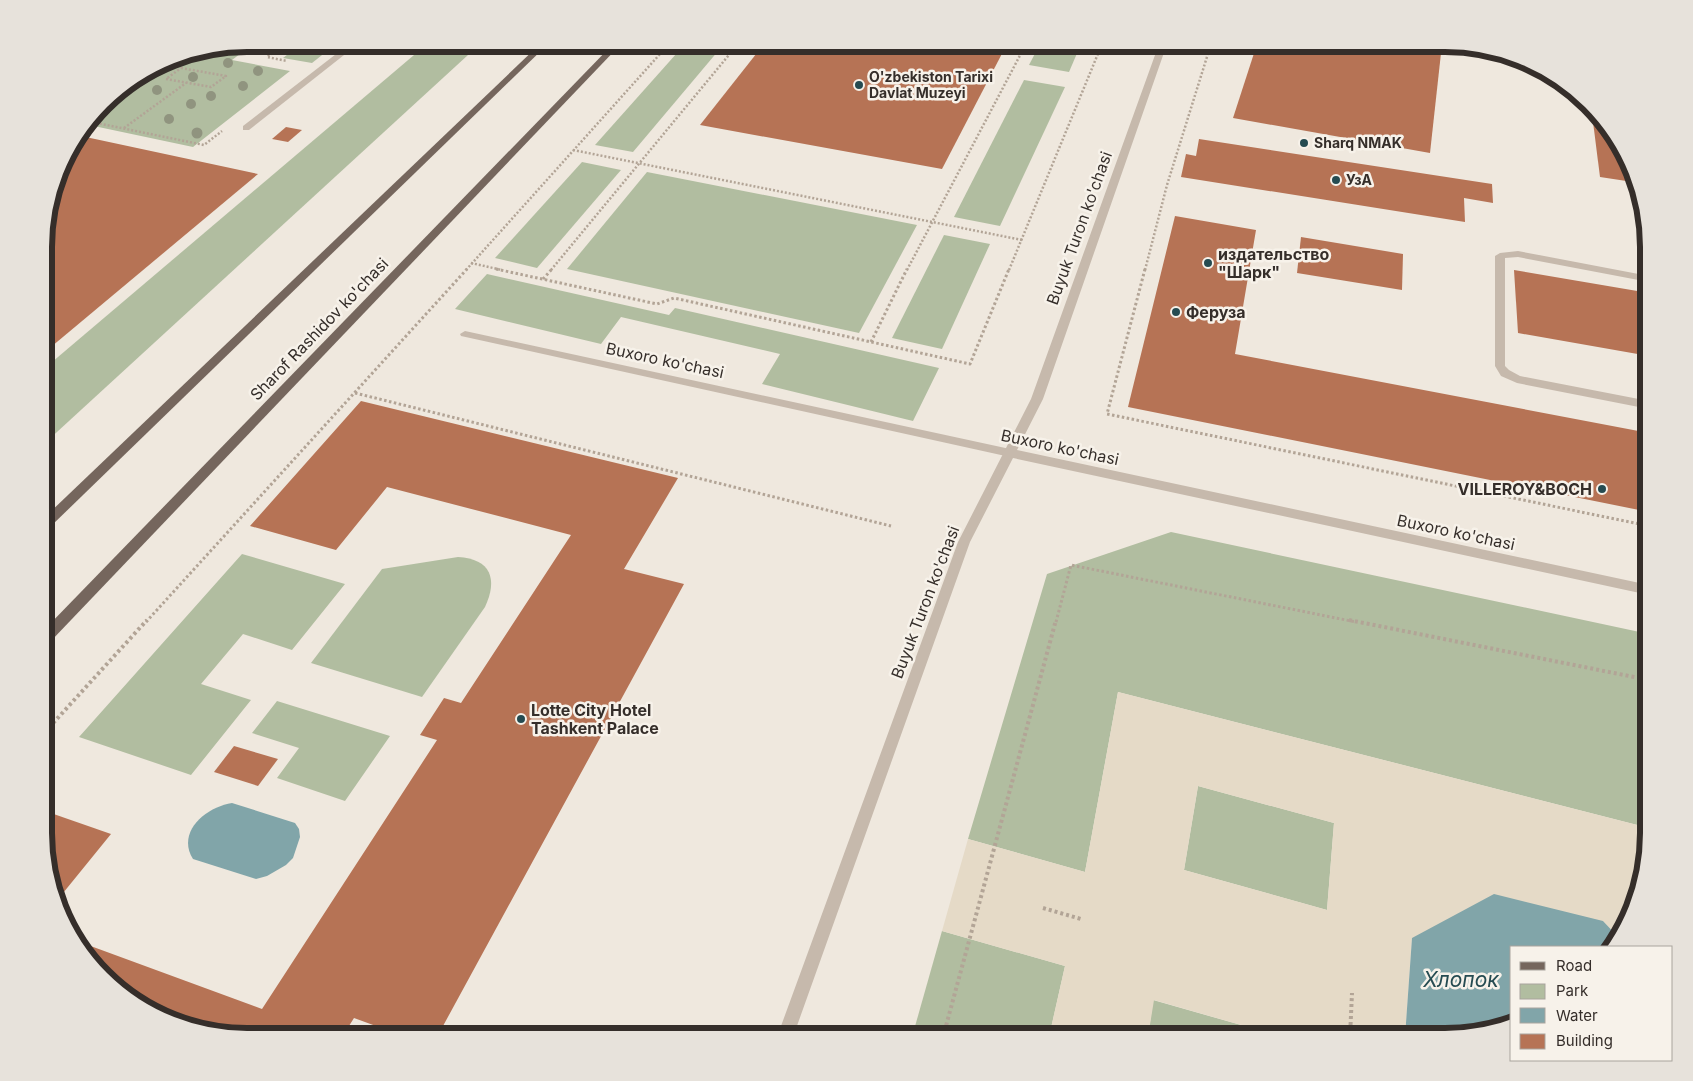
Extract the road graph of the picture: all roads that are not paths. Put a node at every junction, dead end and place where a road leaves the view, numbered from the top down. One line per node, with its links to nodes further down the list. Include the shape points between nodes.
1 (344, 52): 5 (street)
2 (536, 52): 10 (main road)
3 (609, 52): 12 (main road, Sharof Rashidov ko'chasi)
4 (1160, 52): 9 (street, Buyuk Turon ko'chasi, via 1037,399)
5 (246, 128)
6 (1640, 277): 8 (street, via 1518,254 1500,256 1500,366 1505,373 1517,379)
7 (465, 334): 9 (street, Buxoro ko'chasi)
8 (1640, 402)
9 (1010, 453): 11 (street, Buxoro ko'chasi); 13 (street, Buyuk Turon ko'chasi, via 964,542)
10 (52, 519)
11 (1640, 588)
12 (52, 632)
13 (788, 1028)

